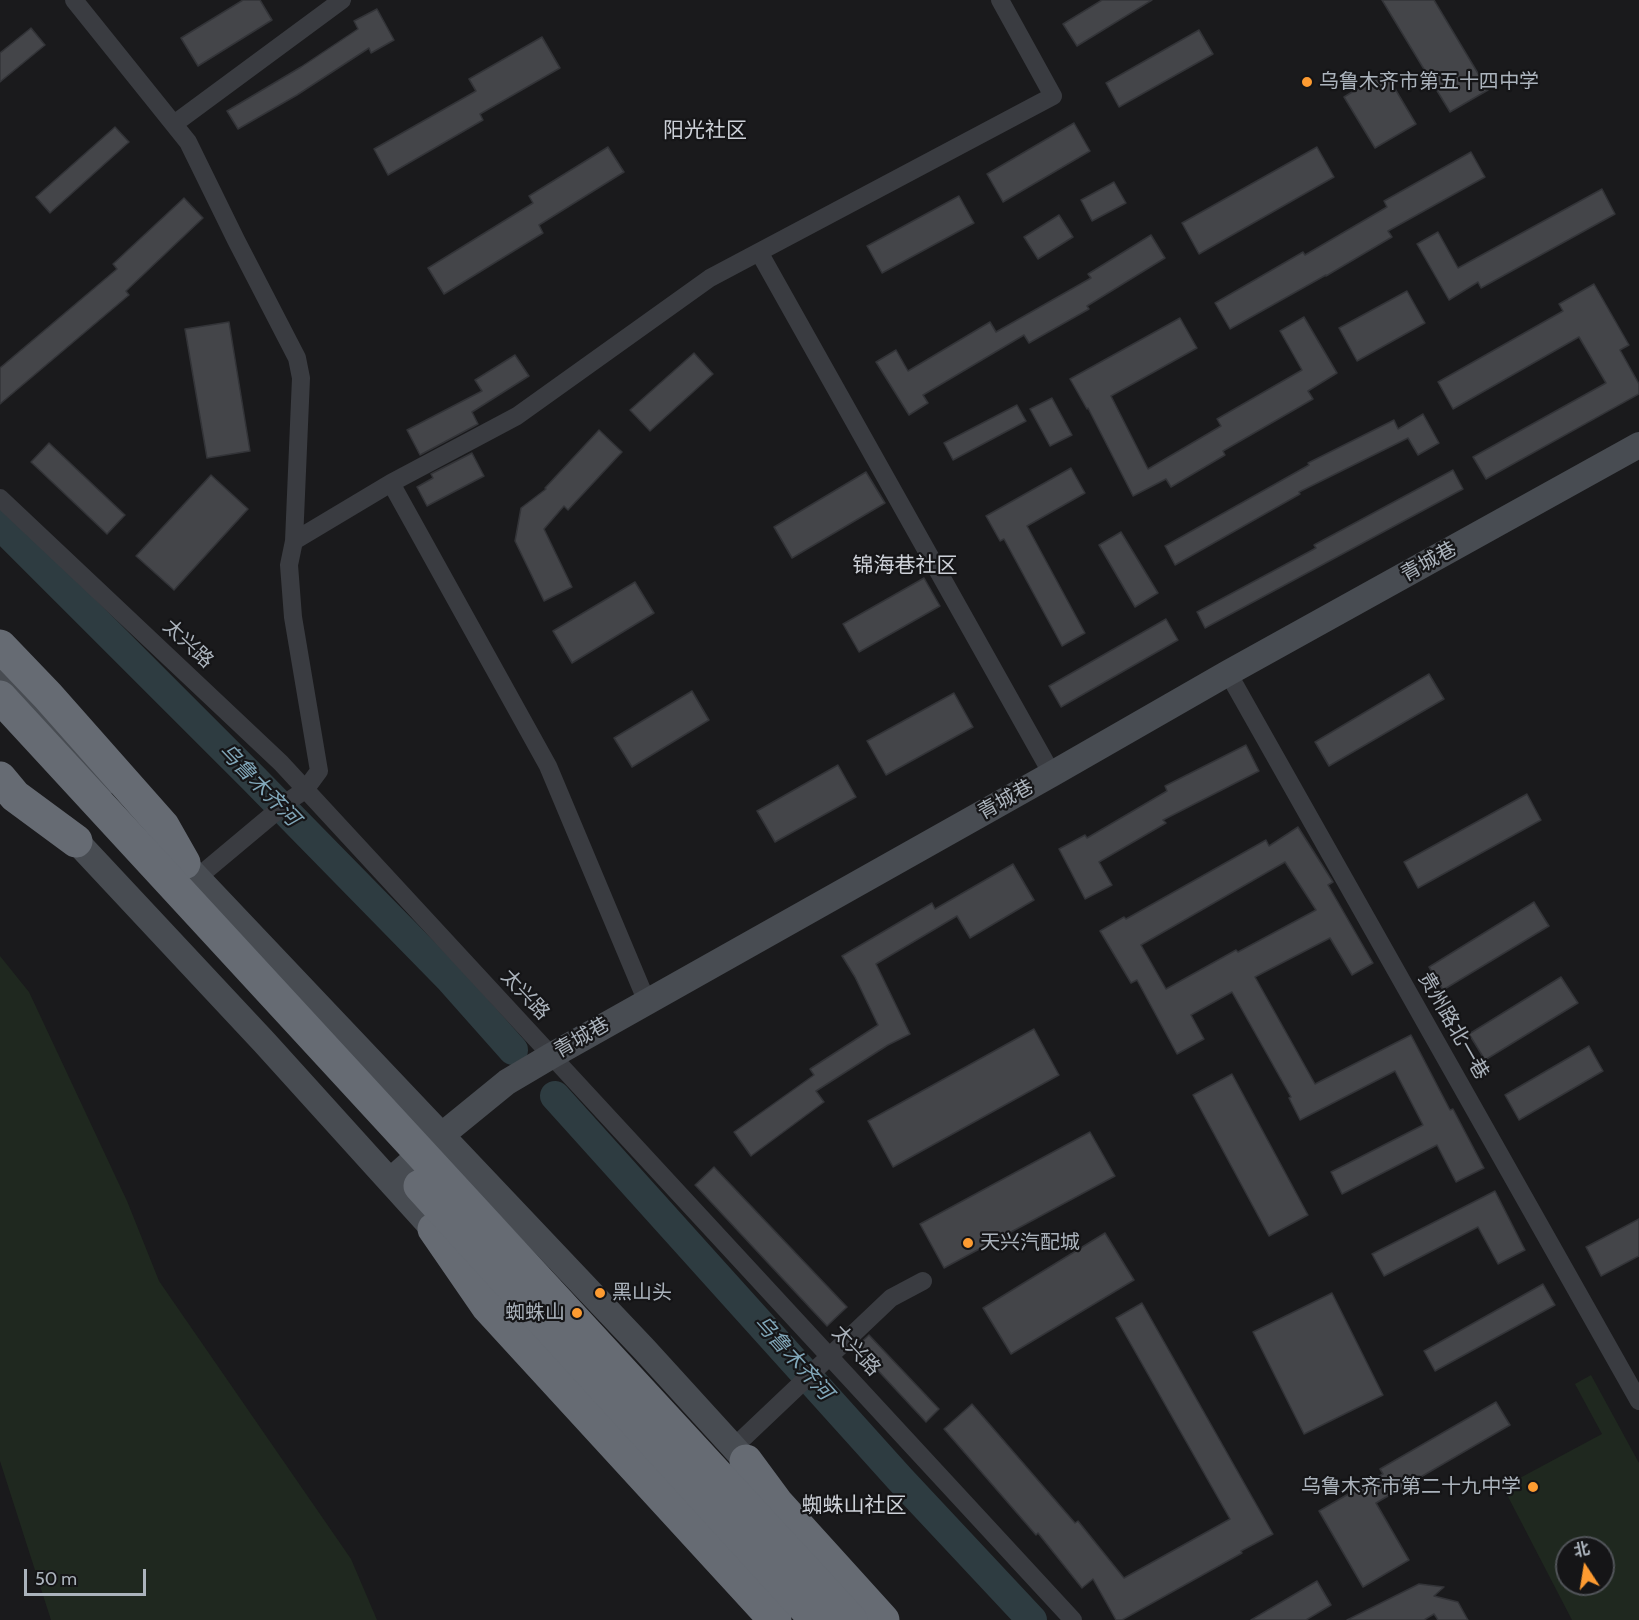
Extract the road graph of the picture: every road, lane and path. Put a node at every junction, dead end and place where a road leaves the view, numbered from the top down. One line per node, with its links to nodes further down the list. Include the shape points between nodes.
1 (74, 0): 4 (street)
2 (342, 0): 4 (street)
3 (1000, 0): 5 (street, via 1053,96)
4 (174, 124): 9 (street, via 188,142 297,358 301,378)
5 (759, 252): 7 (street, via 710,278 517,416); 16 (street)
6 (1639, 445): 11 (main road, 青城巷)
7 (391, 483): 9 (street); 21 (street, via 548,766)
8 (0, 498): 18 (street, 太兴路, via 282,763)
9 (294, 541): 18 (street, via 289,566 293,617 319,771)
10 (0, 646): 20 (highway, via 163,826)
11 (1228, 673): 16 (main road, 青城巷); 28 (street, 贵州路北一巷)
12 (0, 676): 20 (main road)
13 (0, 697): 33 (highway, bridge)
14 (0, 726): 32 (highway, bridge)
15 (0, 761): 19 (main road)
16 (1052, 774): 21 (main road, 青城巷)
17 (8, 787): 19 (highway)
18 (305, 790): 20 (street); 22 (street, 太兴路)
19 (76, 841): 24 (main road)
20 (191, 870): 23 (main road)
21 (646, 1002): 22 (main road, 青城巷)
22 (551, 1056): 23 (main road, 青城巷, via 507,1082); 27 (street, 太兴路)
23 (442, 1135): 24 (main road, 青城巷); 29 (main road)
24 (390, 1181): 25 (main road)
25 (434, 1229): 30 (highway, via 487,1306); 31 (main road)
26 (923, 1281): 27 (street, via 891,1298)
27 (826, 1361): 29 (street); 36 (street, 太兴路)
28 (1639, 1401)
29 (740, 1454): 34 (highway, via 777,1503); 35 (main road)
30 (775, 1620)
31 (793, 1620)
32 (816, 1620)
33 (851, 1620)
34 (883, 1620)
35 (891, 1620)
36 (1073, 1620)

